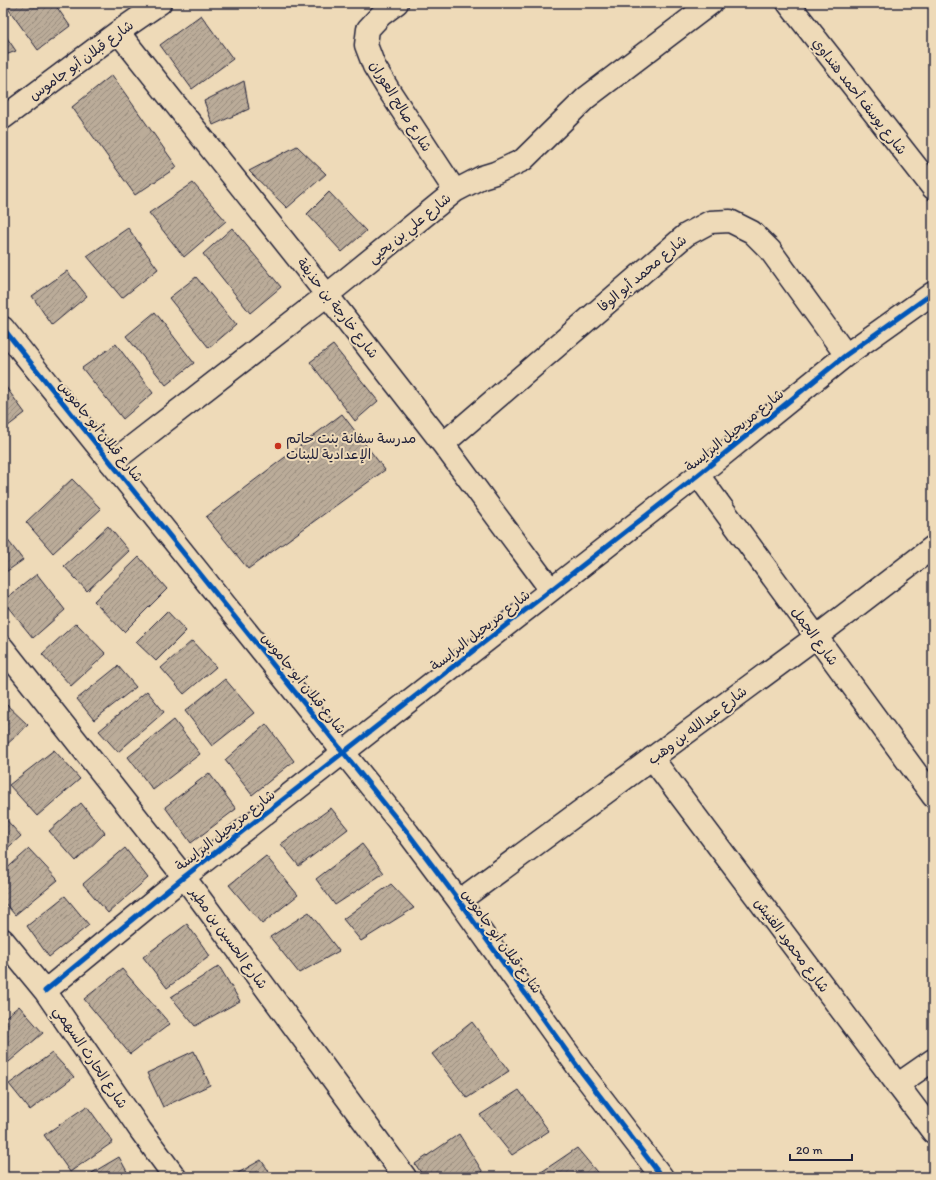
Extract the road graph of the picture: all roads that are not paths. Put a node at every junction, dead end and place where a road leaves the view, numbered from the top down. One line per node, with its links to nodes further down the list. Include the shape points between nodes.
1 (160, 3): 5 (street, شارع قبلان أبو جاموس)
2 (397, 3): 8 (street, شارع صالح العوران, via 368,29 366,45 374,66 388,89)
3 (711, 3): 8 (street, شارع علي بن يحيى, via 586,98 524,160)
4 (788, 3): 7 (street, شارع يوسف أحمد هنداوي)
5 (118, 32): 6 (street, شارع قبلان أبو جاموس); 10 (street, شارع خارجة بن حذيفة)
6 (3, 118)
7 (933, 188)
8 (455, 191): 10 (street, شارع علي بن يحيى)
9 (933, 293): 12 (street, شارع مريحيل البرايسة)
10 (327, 295): 13 (street, شارع خارجة بن حذيفة); 14 (street, شارع علي بن يحيى)
11 (3, 328): 14 (street, شارع قبلان أبو جاموس)
12 (846, 355): 13 (street, شارع محمد أبو الوفا, via 770,250 752,232 730,221 710,222 686,235); 15 (street, شارع مريحيل البرايسة)
13 (443, 444): 17 (street, شارع خارجة بن حذيفة)
14 (111, 463): 20 (street, شارع قبلان أبو جاموس)
15 (698, 475): 17 (street, شارع مريحيل البرايسة); 18 (street, شارع الجمل)
16 (933, 548): 18 (street, شارع عبدالله بن وهب)
17 (551, 590): 20 (street, شارع مريحيل البرايسة)
18 (816, 637): 21 (street, شارع عبدالله بن وهب); 22 (street, شارع الجمل)
19 (3, 648): 23 (street, شارع الحسين بن مطير)
20 (344, 752): 23 (street, شارع مريحيل البرايسة); 24 (street, شارع قبلان أبو جاموس)
21 (652, 758): 24 (street, شارع عبدالله بن وهب); 28 (street, شارع محمود الفنيش)
22 (933, 796)
23 (184, 877): 26 (street, شارع مريحيل البرايسة); 31 (street, شارع الحسين بن مطير)
24 (459, 901): 32 (street, شارع قبلان أبو جاموس, via 580,1070)
25 (3, 940): 26 (street, شارع الحارث السهمي)
26 (45, 991): 30 (street, شارع الحارث السهمي)
27 (933, 1060): 28 (street)
28 (897, 1085): 29 (street, شارع محمود الفنيش)
29 (933, 1132)
30 (175, 1177)
31 (405, 1177)
32 (662, 1177)

